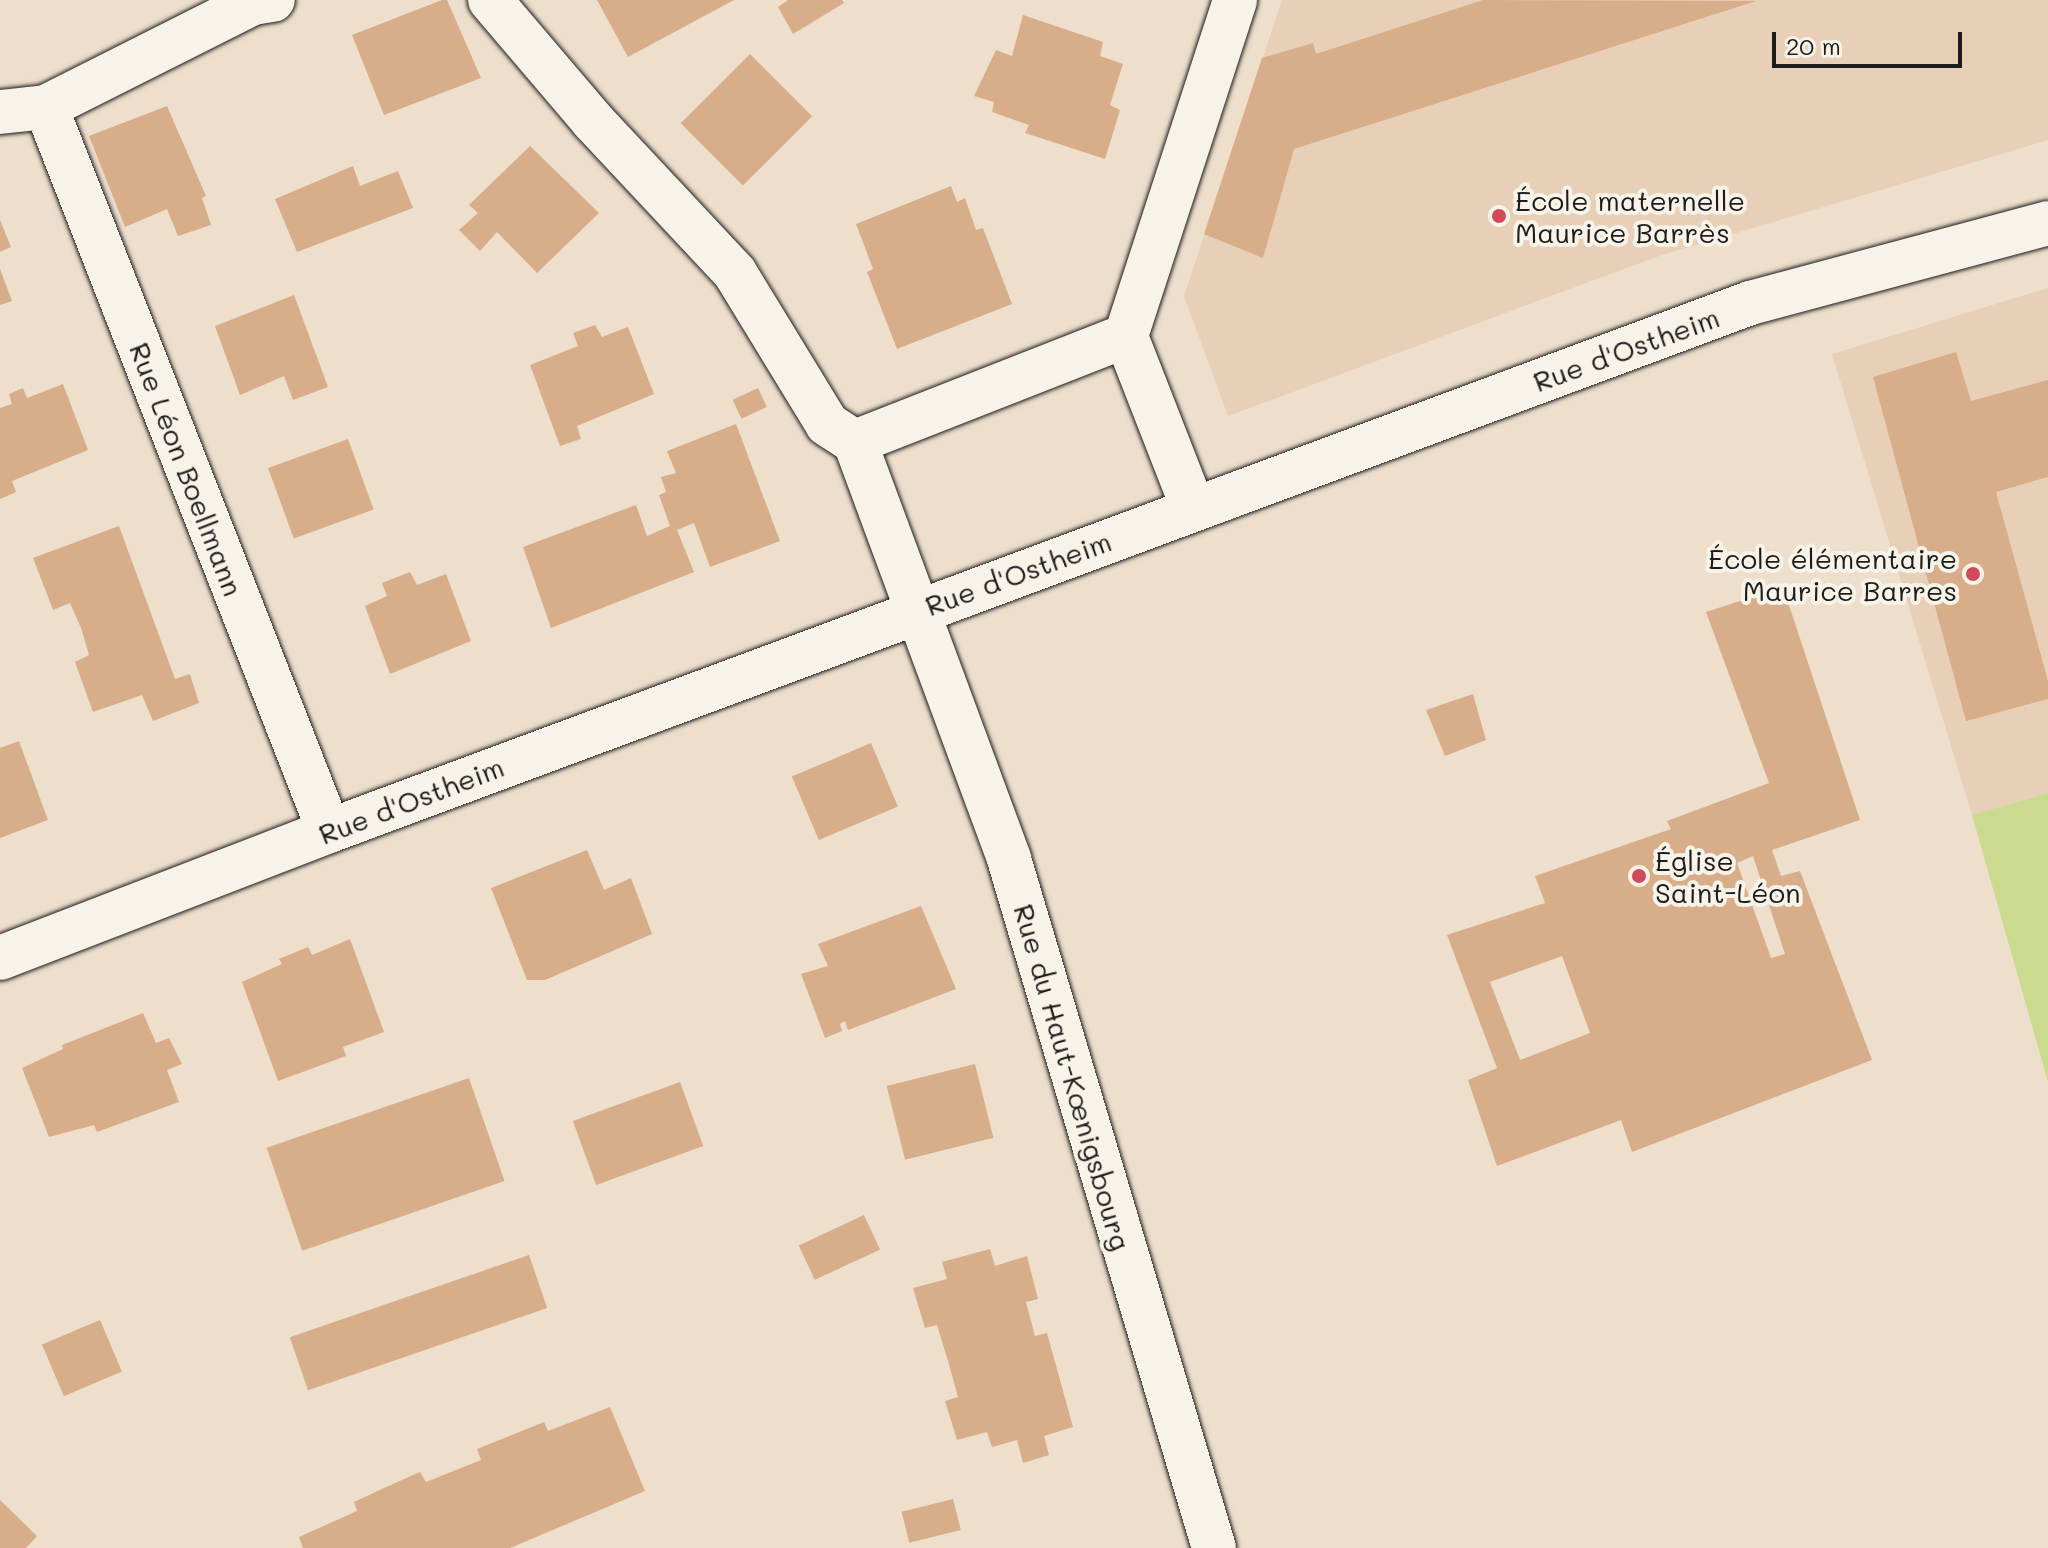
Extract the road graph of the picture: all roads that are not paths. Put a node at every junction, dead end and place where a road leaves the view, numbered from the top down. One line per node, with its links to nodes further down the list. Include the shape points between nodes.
1 (273, 0): 4 (street, via 253,3)
2 (490, 0): 8 (street, via 593,121 735,273 827,424)
3 (1235, 0): 7 (street)
4 (46, 107): 5 (street); 11 (street, Rue Léon Boellmann)
5 (0, 112)
6 (2048, 223): 9 (street, Rue d'Ostheim, via 1750,303)
7 (1126, 336): 8 (street); 9 (street)
8 (855, 442): 10 (street, Rue du Haut-Kœnigsbourg)
9 (1193, 508): 10 (street, Rue d'Ostheim)
10 (918, 611): 11 (street, Rue d'Ostheim); 13 (street, Rue du Haut-Kœnigsbourg, via 1009,859)
11 (329, 831): 12 (street, Rue d'Ostheim)
12 (0, 958)
13 (1214, 1548)

